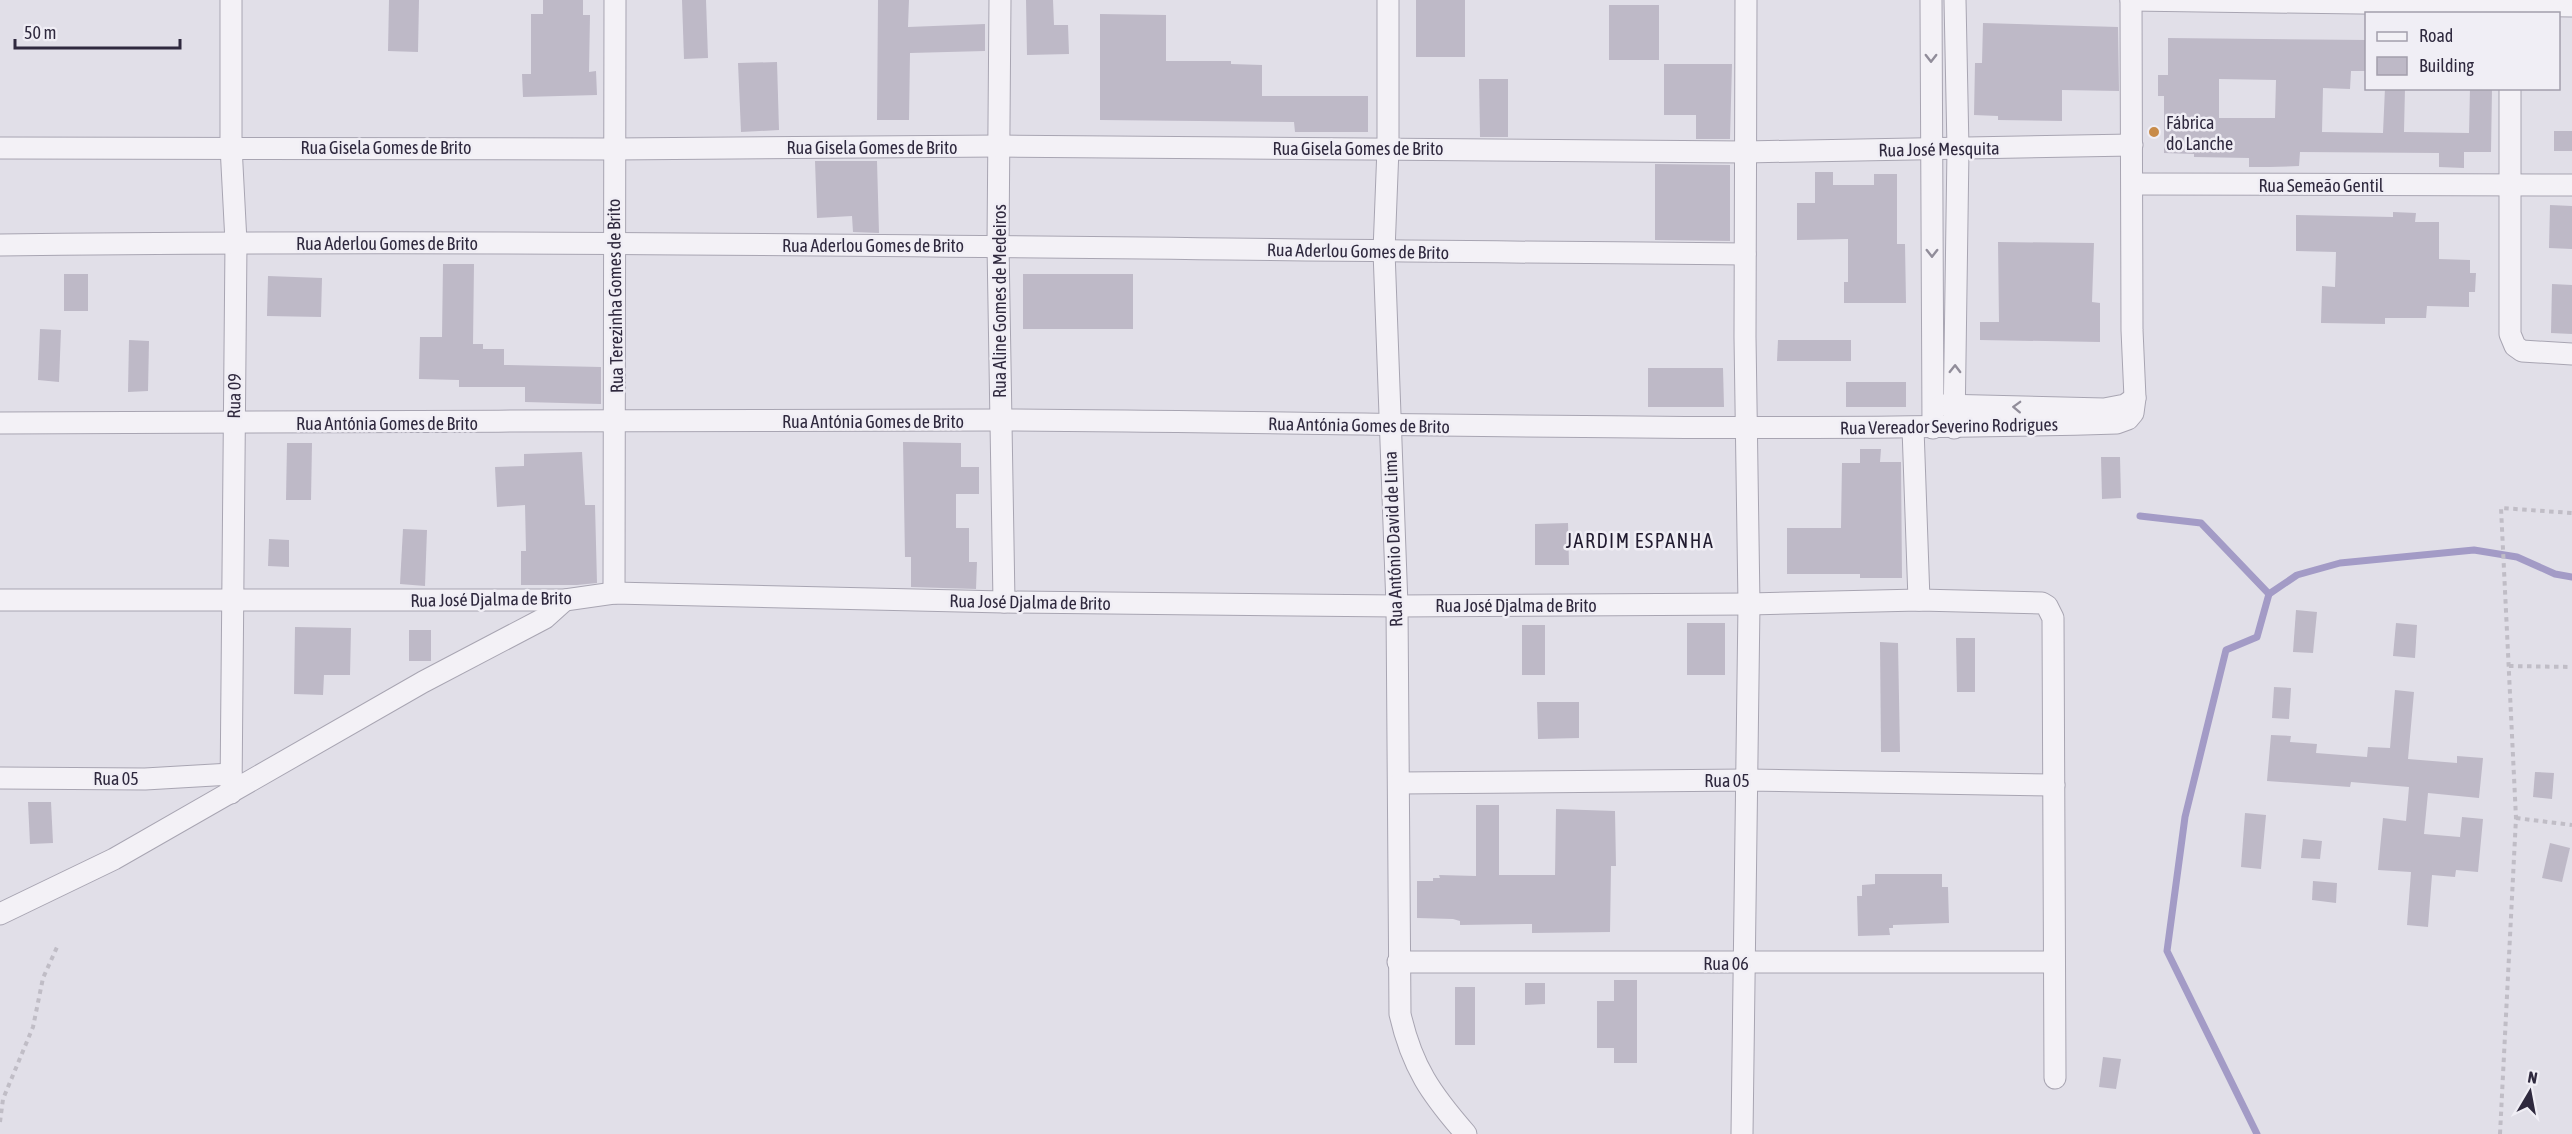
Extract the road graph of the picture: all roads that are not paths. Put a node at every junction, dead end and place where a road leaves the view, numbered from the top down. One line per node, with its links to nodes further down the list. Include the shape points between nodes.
1 (231, 0): 13 (street, Rua 09)
2 (615, 0): 17 (street, Rua Terezinha Gomes de Brito)
3 (1000, 0): 14 (street, Rua Aline Gomes de Medeiros)
4 (1388, 0): 16 (street, Rua António David de Lima)
5 (1746, 0): 20 (street)
6 (1931, 0): 18 (street, one-way to 18)
7 (1955, 0): 19 (street)
8 (2131, 0): 9 (street); 12 (street)
9 (2510, 6): 10 (street)
10 (2572, 6)
11 (2510, 90): 23 (street)
12 (2132, 145): 19 (street, Rua José Mesquita); 21 (street)
13 (231, 146): 15 (street, Rua Gisela Gomes de Brito); 17 (street, Rua Gisela Gomes de Brito); 24 (street, Rua 09)
14 (1000, 146): 16 (street, Rua Gisela Gomes de Brito); 17 (street, Rua Gisela Gomes de Brito); 27 (street, Rua Aline Gomes de Medeiros)
15 (0, 148)
16 (1388, 148): 20 (street, Rua Gisela Gomes de Brito); 28 (street, Rua António David de Lima)
17 (614, 149): 25 (street, Rua Terezinha Gomes de Brito)
18 (1931, 149): 19 (street, Rua José Mesquita); 20 (street, Rua José Mesquita); 32 (street, one-way to 32)
19 (1958, 149): 33 (street, one-way to 19)
20 (1745, 152): 29 (street)
21 (2133, 183): 23 (street, Rua Semeão Gentil); 31 (street)
22 (2572, 185): 23 (street, Rua Semeão Gentil)
23 (2510, 186): 30 (street, via 2510,334 2515,346 2532,353)
24 (236, 242): 25 (street, Rua Aderlou Gomes de Brito); 26 (street, Rua Aderlou Gomes de Brito); 37 (street, Rua 09)
25 (614, 244): 27 (street, Rua Aderlou Gomes de Brito); 35 (street, Rua Terezinha Gomes de Brito)
26 (0, 245)
27 (998, 245): 28 (street, Rua Aderlou Gomes de Brito); 34 (street, Rua Aline Gomes de Medeiros)
28 (1384, 251): 29 (street, Rua Aderlou Gomes de Brito); 38 (street, Rua António David de Lima)
29 (1745, 254): 40 (street)
30 (2572, 354)
31 (2135, 398): 33 (street, Rua Vereador Severino Rodrigues, one-way to 33, via 2125,405 2103,409); 39 (street, Rua Vereador Severino Rodrigues, via 2133,413 2117,423)
32 (1933, 405): 33 (street, Rua Vereador Severino Rodrigues); 39 (street)
33 (1954, 405): 39 (street)
34 (1000, 420): 35 (street, Rua Antónia Gomes de Brito); 38 (street, Rua Antónia Gomes de Brito); 46 (street, Rua Aline Gomes de Medeiros)
35 (616, 422): 37 (street, Rua Antónia Gomes de Brito); 41 (street, Rua Terezinha Gomes de Brito)
36 (0, 423): 37 (street, Rua Antónia Gomes de Brito)
37 (233, 424): 43 (street, Rua 09)
38 (1388, 426): 40 (street, Rua Antónia Gomes de Brito); 48 (street, Rua António David de Lima)
39 (1934, 428): 40 (street, Rua Vereador Severino Rodrigues); 45 (street)
40 (1747, 429): 47 (street)
41 (614, 593): 44 (street, Rua José Djalma de Brito); 46 (street, Rua José Djalma de Brito)
42 (0, 600): 43 (street, Rua José Djalma de Brito)
43 (234, 600): 44 (street, Rua José Djalma de Brito); 51 (street, Rua 09)
44 (565, 600): 51 (street, via 545,618)
45 (1919, 600): 47 (street, Rua José Djalma de Brito); 53 (street, Rua José Djalma de Brito, via 2035,602 2047,606 2053,618)
46 (1004, 603): 48 (street, Rua José Djalma de Brito)
47 (1749, 604): 48 (street, Rua José Djalma de Brito); 50 (street)
48 (1397, 606): 52 (street, Rua António David de Lima)
49 (0, 778): 51 (street, Rua 05)
50 (1747, 780): 52 (street, Rua 05); 53 (street, Rua 05); 57 (street)
51 (231, 783): 54 (street, via 114,859)
52 (1400, 783): 55 (street, Rua António David de Lima)
53 (2054, 785): 56 (street)
54 (0, 914)
55 (1398, 962): 57 (street, Rua 06); 59 (street, Rua António David de Lima, via 1400,1014 1407,1048 1420,1075)
56 (2053, 962): 57 (street, Rua 06); 58 (street)
57 (1744, 963): 60 (street)
58 (2055, 1078)
59 (1466, 1134)
60 (1742, 1134)

